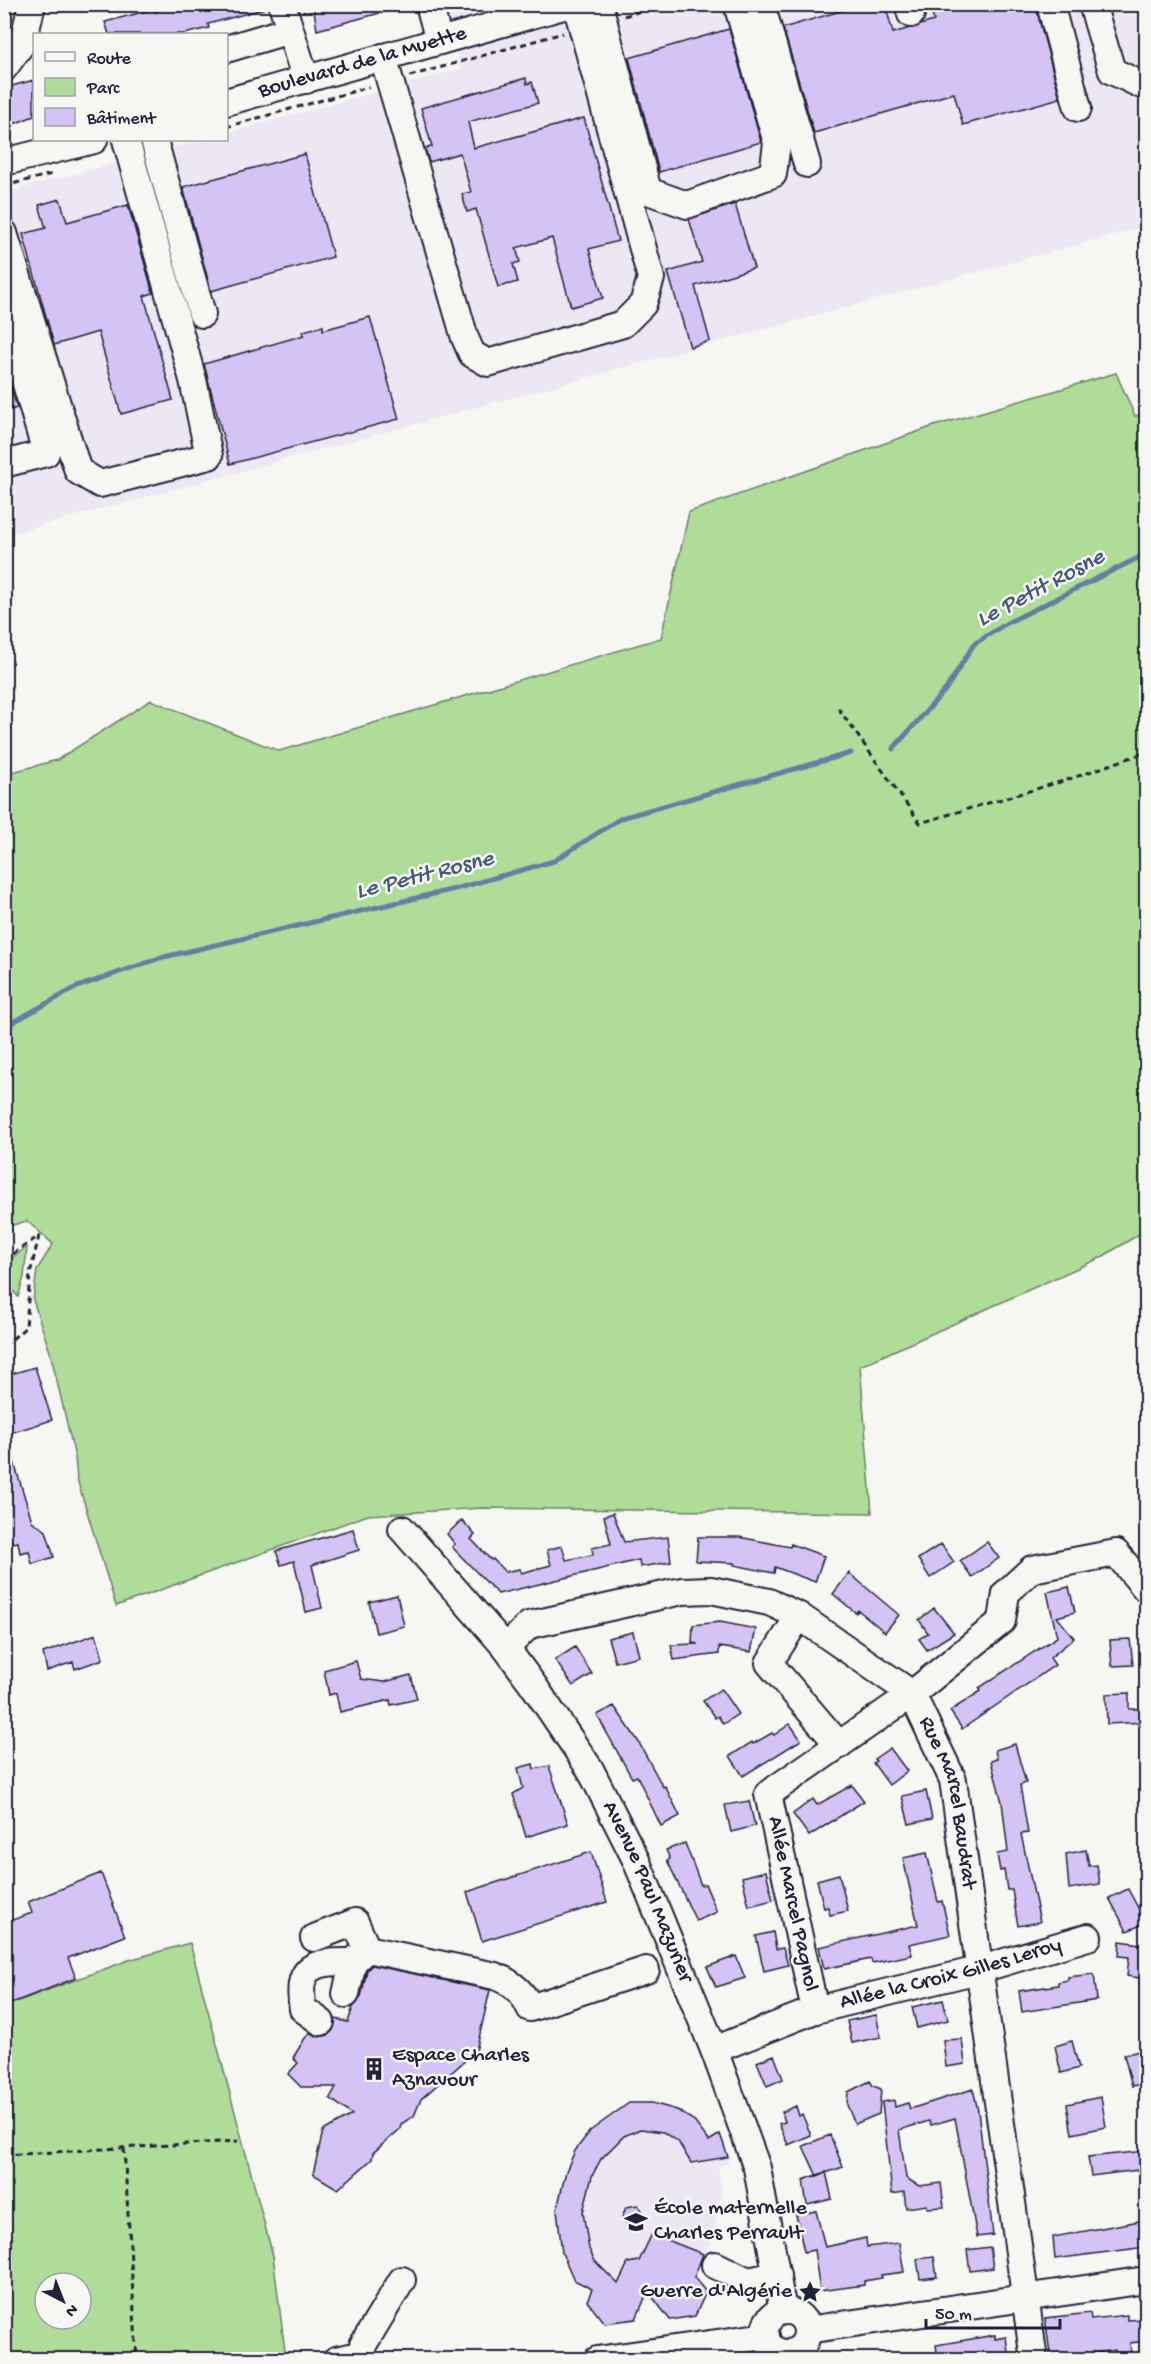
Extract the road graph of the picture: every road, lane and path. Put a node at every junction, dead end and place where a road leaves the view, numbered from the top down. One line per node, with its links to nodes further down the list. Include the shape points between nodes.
1 (32, 4): 13 (street, via 23,42)
2 (282, 4): 10 (street)
3 (429, 4): 11 (street)
4 (664, 4): 9 (path)
5 (737, 4): 9 (street, via 777,143 774,174 687,205 648,190)
6 (1050, 4): 18 (street)
7 (1092, 4): 16 (street, via 1112,71)
8 (767, 6): 24 (street)
9 (577, 11): 11 (street, Boulevard de la Muette); 14 (path); 14 (street, via 651,278 643,303 623,324 489,363 472,354)
10 (290, 30): 12 (street); 15 (street)
11 (439, 41): 14 (street, Boulevard de la Muette)
12 (228, 48)
13 (4, 68)
14 (387, 69): 15 (street, Boulevard de la Muette); 19 (path)
15 (306, 80): 17 (street, Boulevard de la Muette)
16 (1146, 87)
17 (228, 101)
18 (1078, 108)
19 (228, 126)
20 (90, 141): 23 (street)
21 (126, 141): 25 (street, via 193,380 209,456 100,484 78,471)
22 (154, 141): 27 (street)
23 (4, 162)
24 (807, 164)
25 (4, 233)
26 (4, 308): 28 (street, via 46,453)
27 (202, 314)
28 (4, 464)
29 (838, 708): 30 (path, via 920,824)
30 (1146, 752)
31 (4, 1260): 32 (path, via 39,1236 30,1274 26,1327)
32 (4, 1346)
33 (402, 1529): 36 (street, Avenue Paul Mazurier)
34 (1146, 1589): 37 (street, Allée Marcel Pagnol, via 1116,1553 1032,1569 1006,1593 1002,1621)
35 (799, 1616): 36 (street, Rue Marcel Baudrat, via 740,1594 682,1591 530,1625); 37 (street, Rue Marcel Baudrat); 38 (street, via 769,1663)
36 (507, 1648): 47 (street, Avenue Paul Mazurier, via 590,1769 636,1860)
37 (912, 1694): 38 (street, Allée Marcel Pagnol); 43 (street, Rue Marcel Baudrat, via 953,1780)
38 (839, 1745): 45 (street, Allée Marcel Pagnol, via 768,1794)
39 (1088, 1937): 43 (street, Allée la Croix Gilles Leroy)
40 (314, 1938): 41 (street, via 355,1922)
41 (360, 1955): 42 (street, via 495,1976 509,1982 530,2008); 44 (street); 46 (street, via 308,1970 299,1986 303,2009)
42 (646, 1970)
43 (978, 1970): 45 (street, Allée la Croix Gilles Leroy); 55 (street, Rue Marcel Baudrat)
44 (346, 1994)
45 (814, 2010): 47 (street, Allée la Croix Gilles Leroy)
46 (321, 2022)
47 (714, 2050): 52 (street, Avenue Paul Mazurier, via 757,2168)
48 (238, 2141): 49 (path)
49 (124, 2148): 50 (path); 59 (path)
50 (4, 2155)
51 (715, 2265): 52 (street, via 748,2281)
52 (777, 2275): 56 (street, Avenue Paul Mazurier)
53 (402, 2280): 61 (street, via 363,2345)
54 (1146, 2280): 55 (street)
55 (1027, 2298): 58 (street); 63 (street, Rue Marcel Baudrat)
56 (783, 2311): 57 (street, via 767,2323); 58 (street, via 801,2318)
57 (766, 2336): 58 (street, via 779,2352); 62 (street)
58 (799, 2347)
59 (137, 2360)
60 (336, 2360): 61 (street)
61 (359, 2360)
62 (597, 2360)
63 (1034, 2360)

